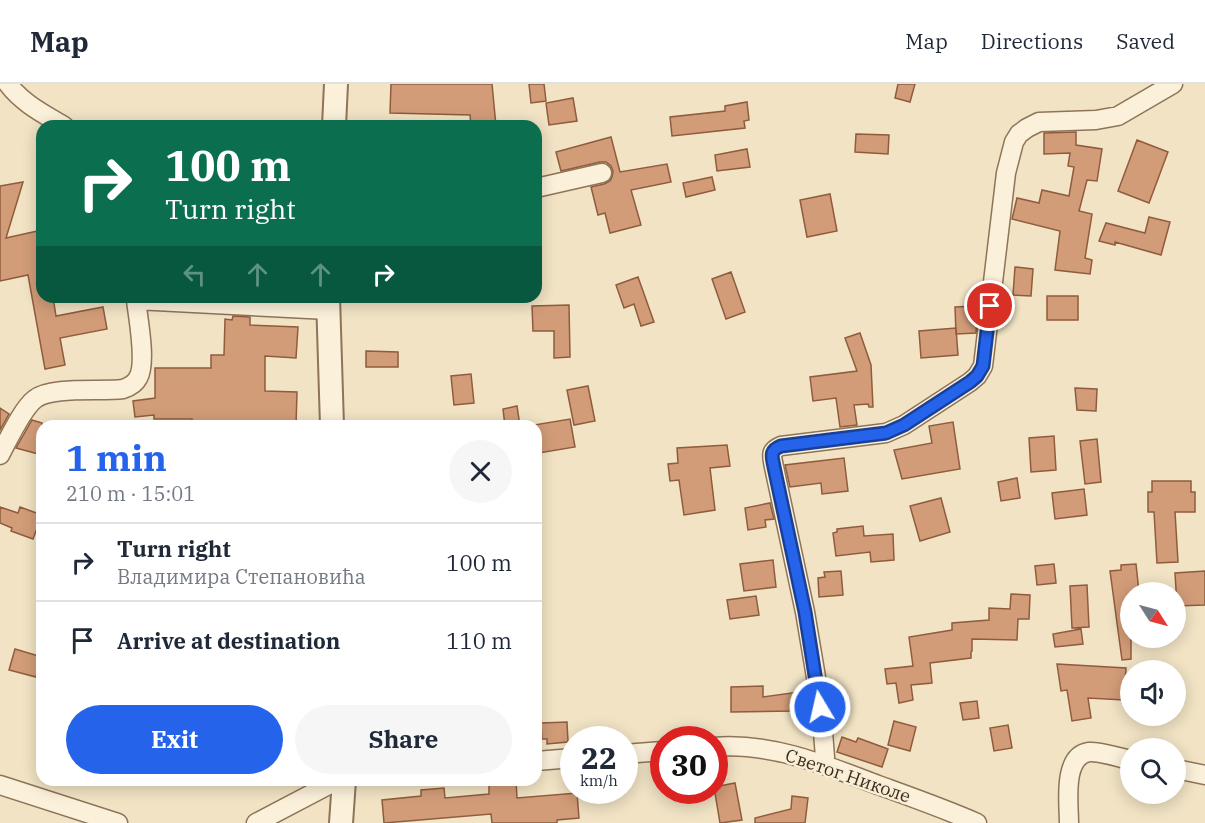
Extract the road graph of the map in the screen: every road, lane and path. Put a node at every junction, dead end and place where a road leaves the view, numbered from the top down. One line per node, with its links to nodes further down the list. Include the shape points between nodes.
1 (8, 84): 4 (street, via 14,93)
2 (336, 84): 5 (street)
3 (1173, 84): 17 (street, via 1119,116 1039,122 1019,134 1006,173 983,366 974,379 886,433 781,446 773,451 819,697 825,752)
4 (54, 120)
5 (334, 120)
6 (602, 173): 7 (street)
7 (542, 187)
8 (136, 303): 12 (street, via 141,372 135,382 123,389 44,394 28,406)
9 (296, 303): 10 (street)
10 (328, 304): 11 (street)
11 (332, 420)
12 (0, 455)
13 (728, 747): 17 (street, Светог Николе, via 758,748)
14 (1120, 757): 27 (street, via 1089,752 1074,762 1069,783)
15 (560, 759): 16 (street)
16 (542, 761)
17 (822, 764): 26 (street, Светог Николе)
18 (1186, 771): 19 (street)
19 (1205, 775)
20 (0, 785): 23 (street)
21 (327, 786): 24 (street)
22 (343, 786): 25 (street)
23 (118, 823)
24 (256, 823)
25 (340, 823)
26 (977, 823)
27 (1069, 823)

